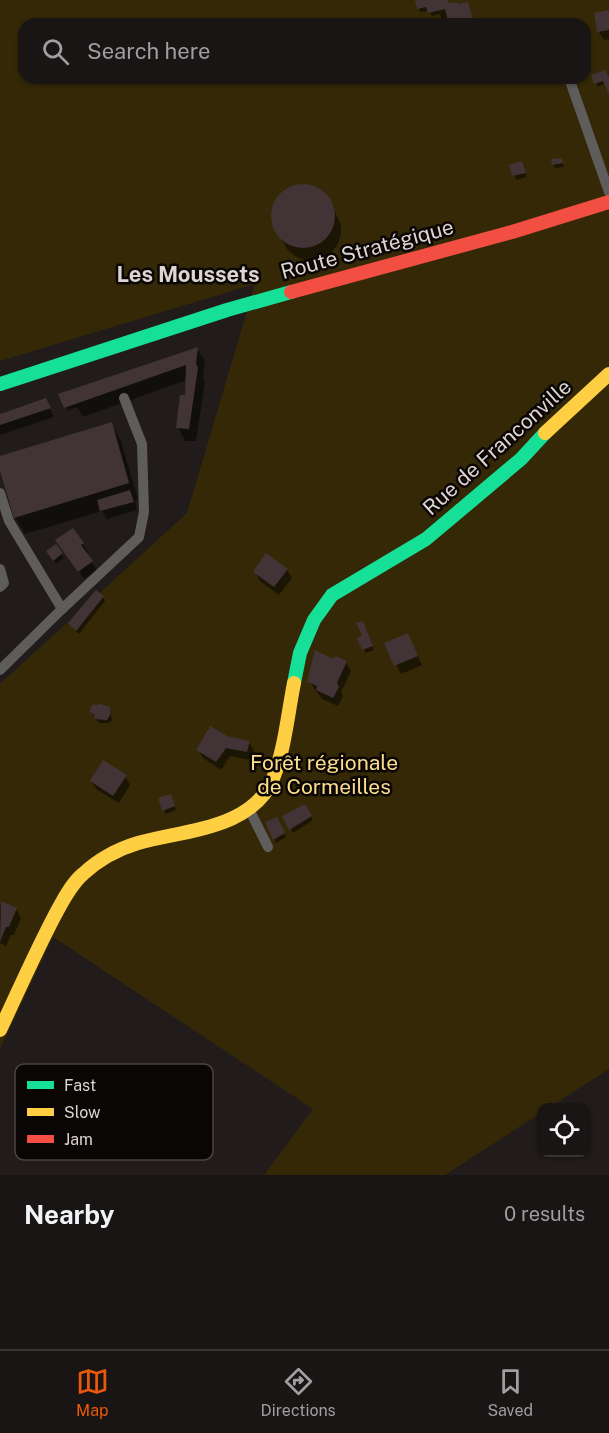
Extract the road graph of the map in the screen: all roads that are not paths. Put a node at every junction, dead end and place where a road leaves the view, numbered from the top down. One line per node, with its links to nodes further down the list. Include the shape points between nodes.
1 (571, 84): 2 (lane)
2 (609, 192)
3 (609, 202): 5 (street, Route Stratégique, via 227,310)
4 (609, 374): 12 (street, Rue de Franconville, via 521,459 426,539 332,595 314,620 300,653 274,777)
5 (0, 384)
6 (124, 398): 10 (lane, via 142,444 144,512 139,537)
7 (0, 493): 10 (lane, via 9,521)
8 (0, 569): 9 (lane, via 4,583)
9 (0, 587)
10 (62, 609): 11 (lane)
11 (0, 670)
12 (250, 810): 13 (lane); 14 (street, Rue de Franconville, via 223,822 136,844 108,856 81,875 46,932)
13 (268, 847)
14 (0, 1029)

